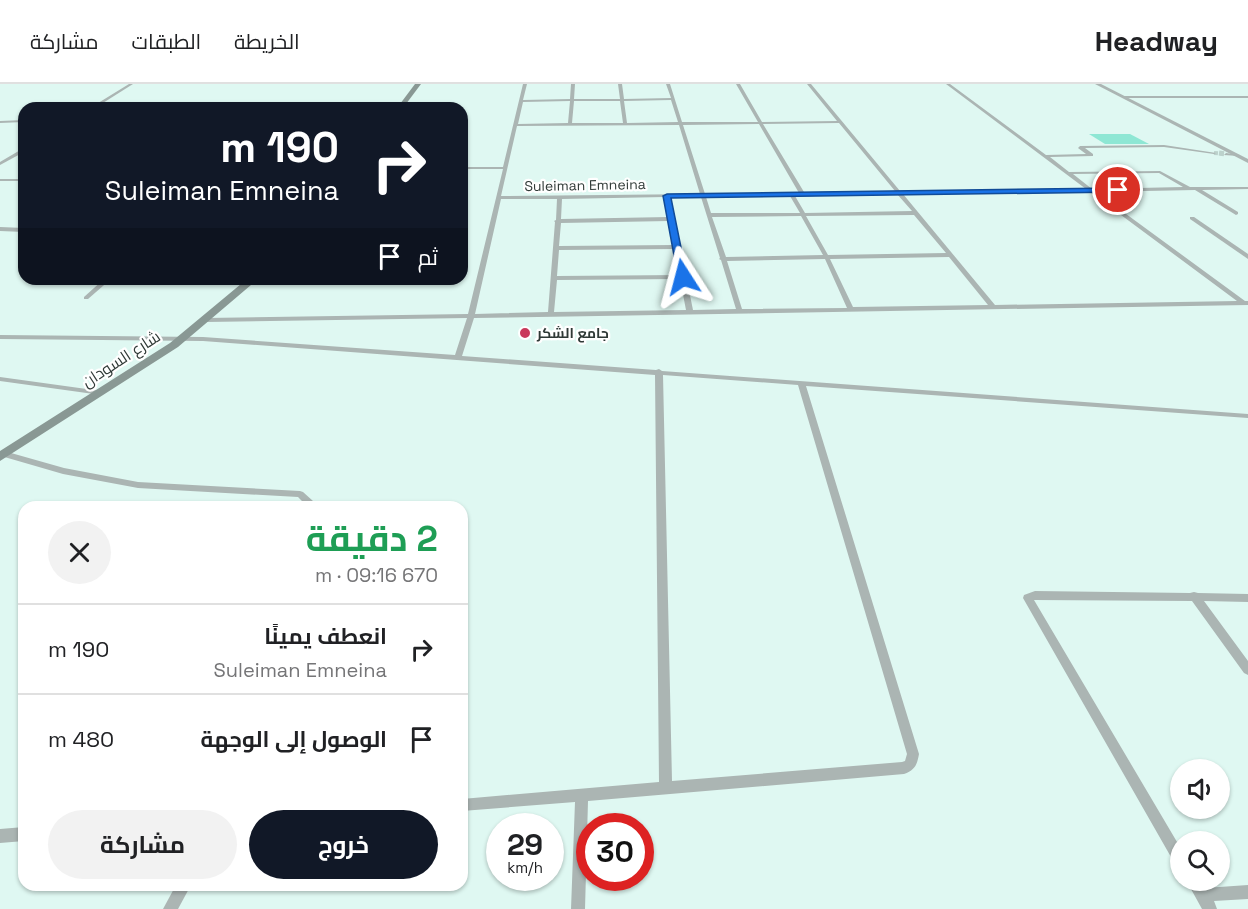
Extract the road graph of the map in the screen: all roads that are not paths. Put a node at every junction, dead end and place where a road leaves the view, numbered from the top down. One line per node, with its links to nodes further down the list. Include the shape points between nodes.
1 (131, 84): 17 (street)
2 (418, 84): 18 (main road)
3 (525, 84): 15 (street)
4 (573, 84): 16 (street)
5 (620, 84): 14 (street)
6 (668, 84): 13 (street)
7 (738, 84): 22 (street)
8 (809, 84): 21 (street)
9 (948, 84): 31 (street)
10 (1097, 84): 11 (street)
11 (1123, 97): 12 (street); 30 (street)
12 (1248, 98)
13 (672, 99): 14 (street); 24 (street)
14 (623, 100): 16 (street); 23 (street)
15 (521, 101): 16 (street); 25 (street)
16 (572, 101): 26 (street)
17 (102, 102)
18 (404, 102)
19 (18, 121): 20 (street)
20 (0, 122)
21 (841, 122): 22 (street); 43 (street)
22 (760, 123): 24 (street); 45 (street)
23 (626, 124): 24 (street); 26 (street)
24 (681, 124): 47 (street)
25 (515, 125): 26 (street); 35 (street)
26 (570, 125)
27 (1214, 153): 31 (street, via 1164,146 1090,146 1080,147 1091,155)
28 (18, 154): 33 (street)
29 (1226, 154): 30 (street)
30 (1238, 155): 32 (street)
31 (1047, 156): 36 (street)
32 (1248, 161)
33 (0, 164)
34 (468, 168): 35 (street)
35 (506, 168): 48 (street)
36 (1070, 173): 39 (street, via 1160,172); 42 (street)
37 (0, 180): 38 (street)
38 (18, 180)
39 (1188, 188): 41 (street, Suleiman Emneina); 42 (street, Suleiman Emneina)
40 (1248, 188): 41 (street, Suleiman Emneina)
41 (1197, 189): 51 (street)
42 (1094, 191): 43 (street, Suleiman Emneina); 70 (street)
43 (900, 193): 45 (street, Suleiman Emneina); 50 (street)
44 (792, 194): 45 (street, Suleiman Emneina); 47 (street, Suleiman Emneina); 52 (street)
45 (802, 194)
46 (667, 196): 47 (street, Suleiman Emneina); 49 (street, Suleiman Emneina); 55 (street)
47 (704, 196): 53 (street)
48 (498, 198): 49 (street, Suleiman Emneina); 76 (street)
49 (560, 198): 56 (street)
50 (917, 213): 52 (street); 61 (street)
51 (1236, 213)
52 (804, 214): 53 (street); 63 (street)
53 (710, 215): 64 (street)
54 (1192, 218): 62 (street)
55 (671, 219): 56 (street); 59 (street)
56 (557, 221): 60 (street)
57 (0, 229): 58 (street)
58 (18, 230)
59 (678, 247): 60 (street); 65 (street)
60 (556, 249): 66 (street)
61 (951, 255): 63 (street); 71 (street)
62 (1248, 257)
63 (827, 258): 64 (street); 72 (street)
64 (722, 259): 73 (street)
65 (683, 277): 66 (street); 74 (street)
66 (554, 278): 75 (street)
67 (101, 285): 69 (street)
68 (246, 285): 77 (main road, شارع السودان)
69 (86, 298)
70 (1246, 303): 71 (street)
71 (994, 308): 72 (street)
72 (850, 310): 73 (street)
73 (740, 312): 74 (street)
74 (690, 313): 75 (street)
75 (550, 314): 76 (street)
76 (471, 316): 77 (street); 80 (street)
77 (206, 320): 79 (main road, شارع السودان)
78 (0, 337): 79 (street)
79 (183, 338): 80 (street); 84 (main road, شارع السودان)
80 (458, 358): 81 (street)
81 (659, 371): 83 (street); 91 (street)
82 (0, 379): 84 (street)
83 (801, 383): 85 (street); 91 (street, via 913,761 904,768)
84 (101, 393): 86 (main road, شارع السودان)
85 (1248, 416)
86 (2, 456): 87 (street, via 138,485 300,494)
87 (308, 501)
88 (1194, 596): 89 (street); 90 (street); 96 (street, via 1028,598)
89 (1248, 598)
90 (1248, 670)
91 (666, 789): 92 (street)
92 (582, 796): 93 (street); 102 (street)
93 (468, 805)
94 (18, 834): 95 (street)
95 (0, 836)
96 (1170, 842)
97 (180, 891): 101 (street)
98 (1200, 891): 100 (street)
99 (1248, 892): 100 (street)
100 (1202, 895): 103 (street)
101 (170, 909)
102 (578, 909)
103 (1210, 909)

